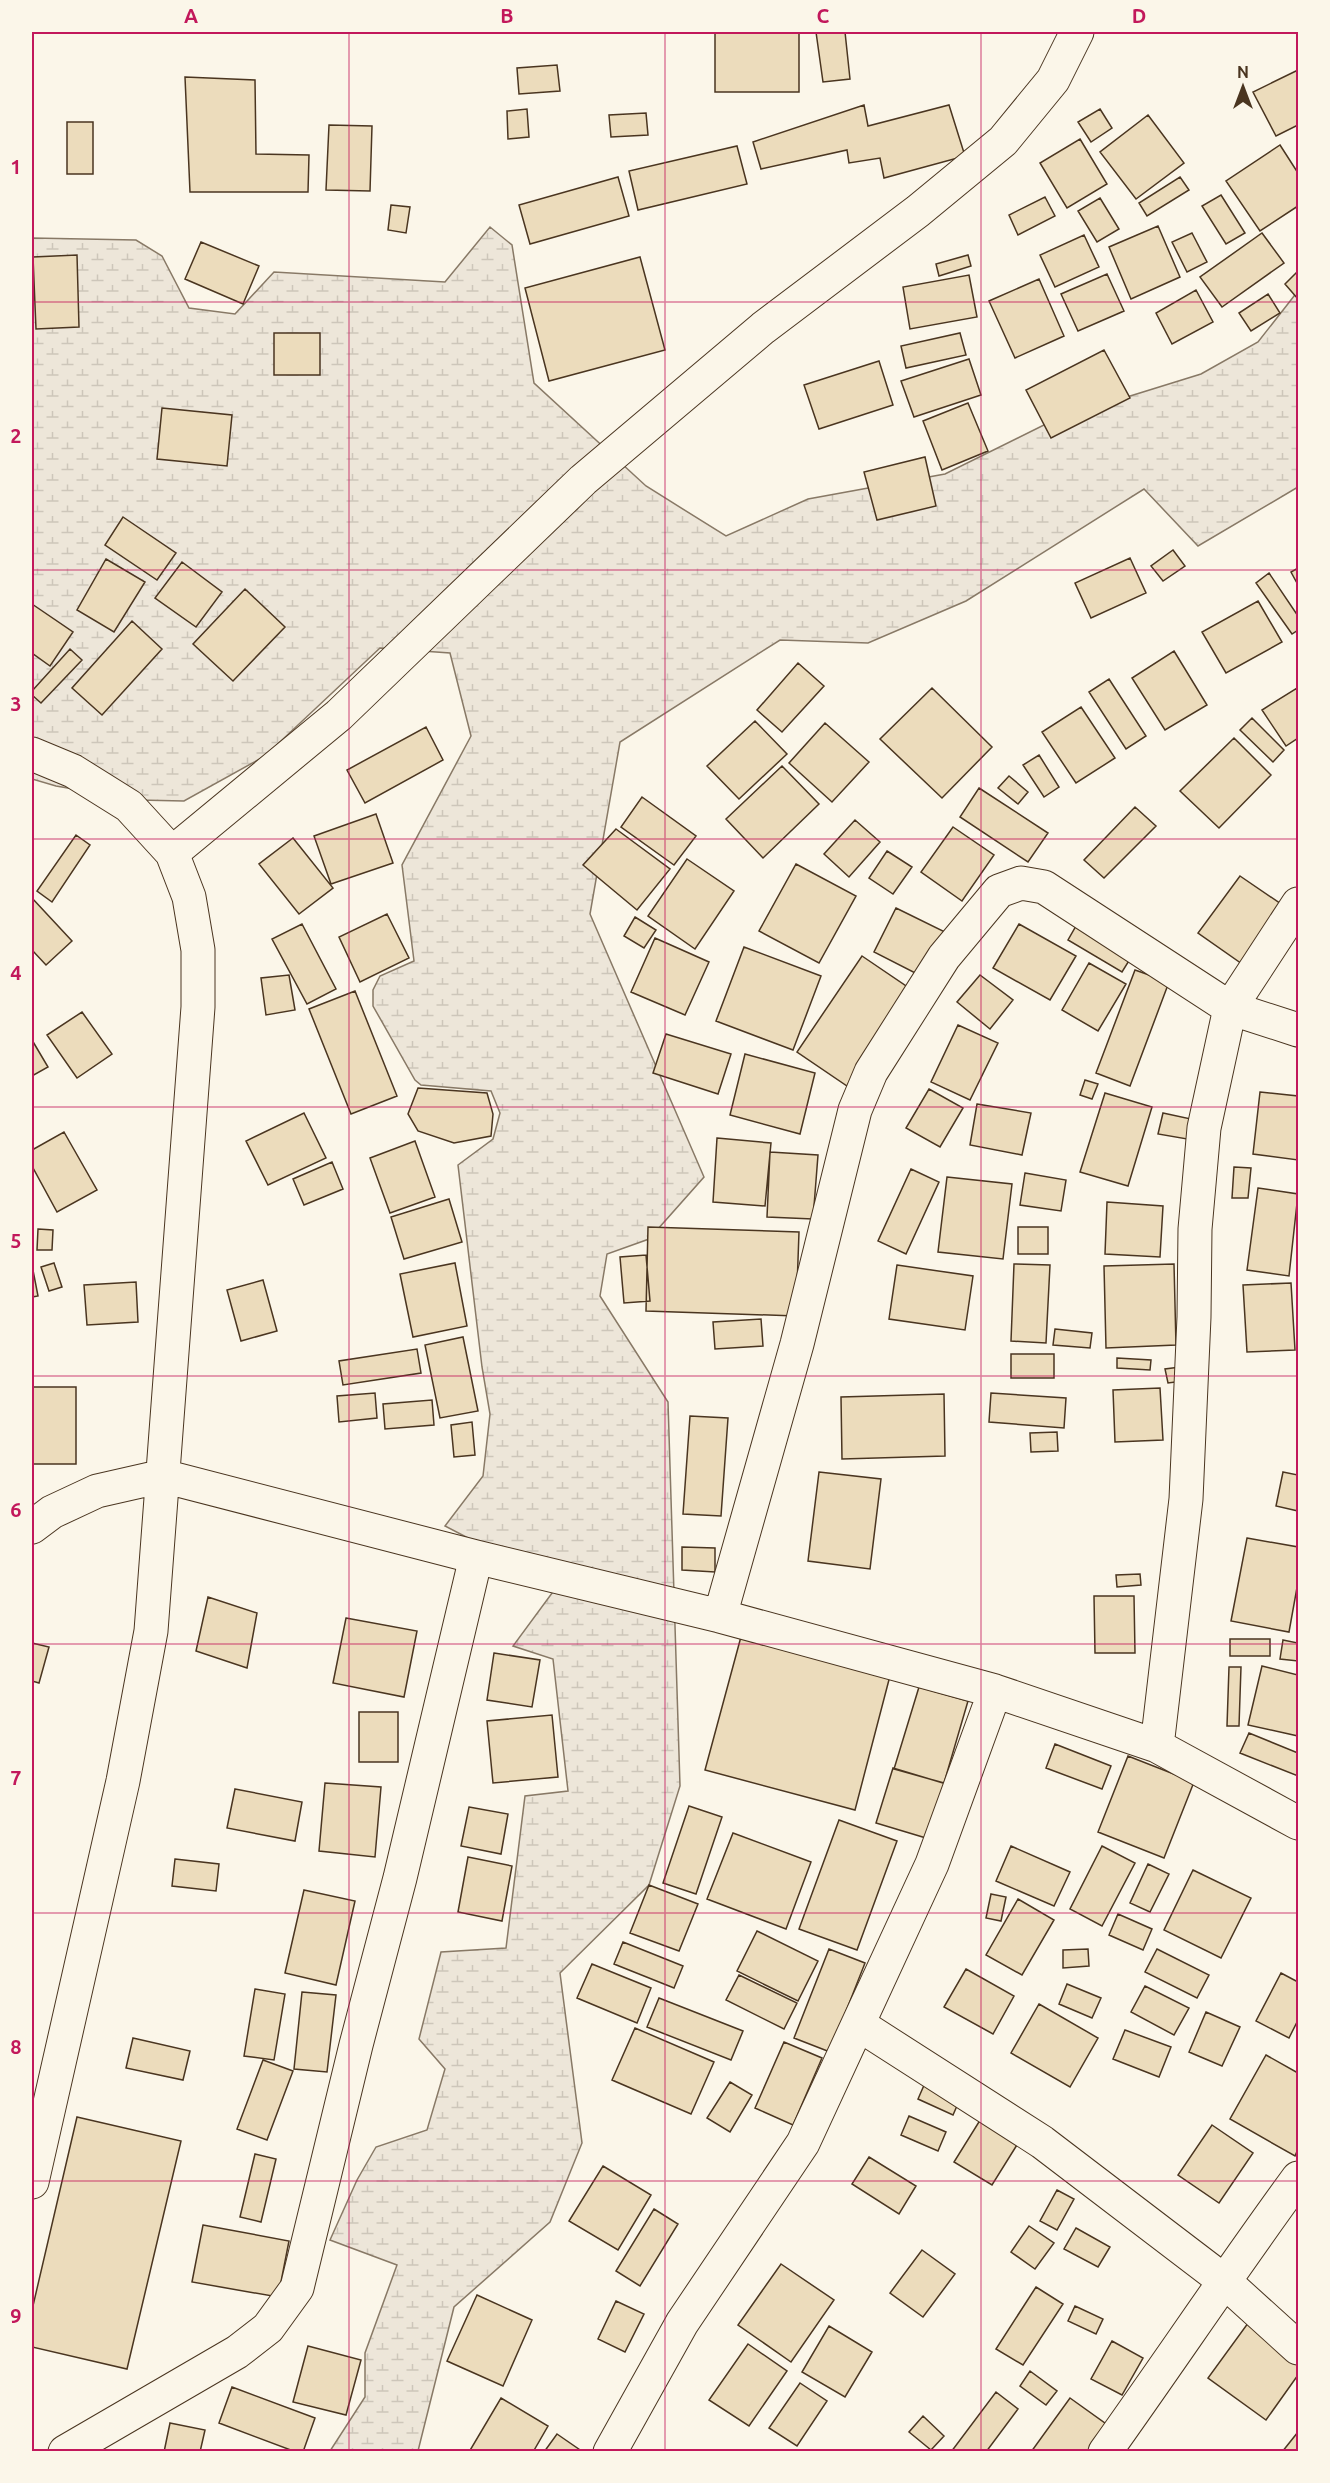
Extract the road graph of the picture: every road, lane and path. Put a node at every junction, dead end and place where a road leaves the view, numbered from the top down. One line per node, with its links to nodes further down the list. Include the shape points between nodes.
1 (1077, 32): 3 (street, via 1053,80 1003,141 763,328 583,480 339,715)
2 (32, 754): 3 (street, via 73,771 129,806)
3 (172, 852): 7 (street, via 189,897 198,950 198,1007)
4 (1299, 904): 5 (street)
5 (1230, 1008): 6 (street); 10 (street, via 1044,887 1021,883 999,891 944,957 871,1072 855,1110 796,1344); 12 (street, via 1204,1128 1195,1229 1186,1499)
6 (1299, 1030)
7 (163, 1476): 8 (street, via 97,1491 52,1512); 9 (street); 16 (street, via 151,1631 123,1781)
8 (32, 1527)
9 (476, 1557): 10 (street); 19 (street, via 297,2288 268,2328 237,2352)
10 (720, 1616): 11 (street)
11 (995, 1691): 12 (street); 14 (street, via 932,1864)
12 (1157, 1746): 13 (street)
13 (1299, 1823)
14 (858, 2024): 17 (street, via 1042,2142); 20 (street, via 803,2143 682,2323)
15 (1299, 2178): 17 (street)
16 (32, 2182)
17 (1223, 2280): 18 (street); 21 (street)
18 (1299, 2348)
19 (65, 2451)
20 (610, 2451)
21 (1105, 2451)

